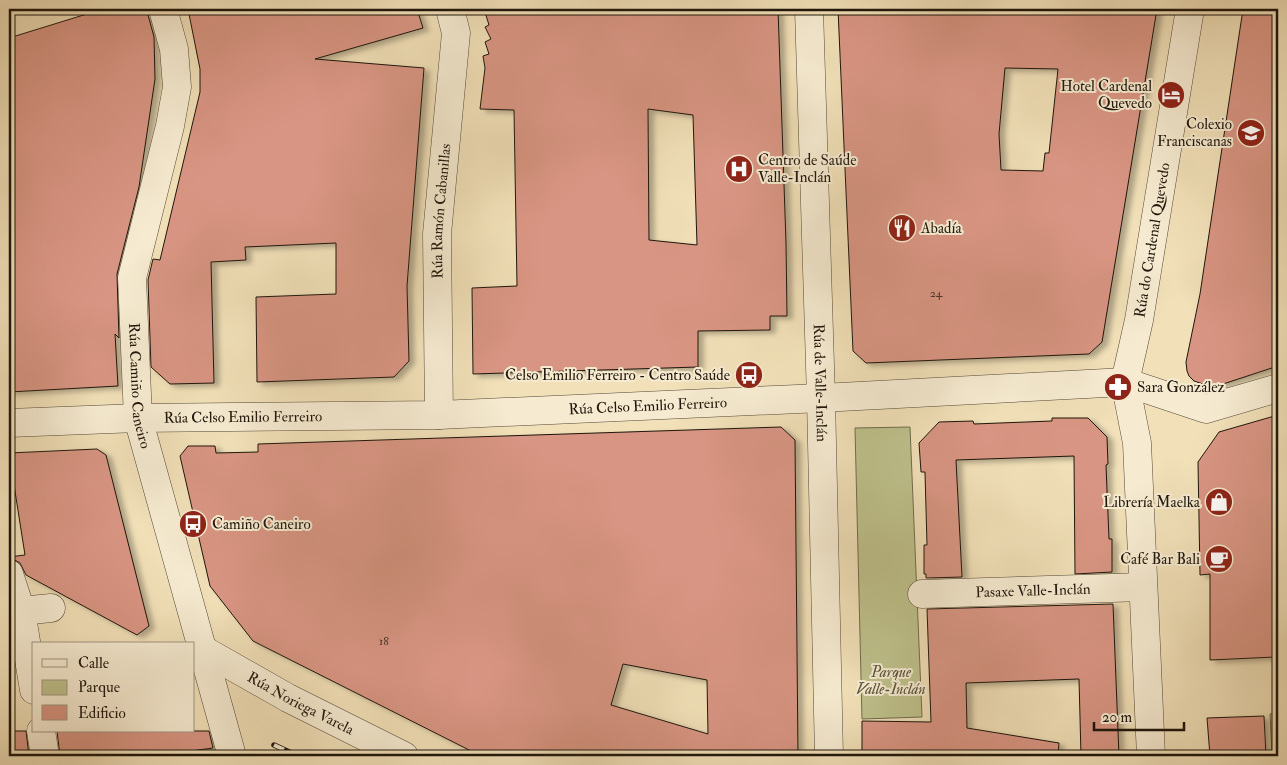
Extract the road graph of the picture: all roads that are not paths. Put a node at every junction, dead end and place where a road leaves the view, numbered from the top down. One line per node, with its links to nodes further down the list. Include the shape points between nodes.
1 (163, 9): 9 (street, Rúa Camiño Caneiro, via 174,49 177,87 132,278)
2 (450, 9): 8 (street, Rúa Ramón Cabanillas, via 456,33 437,234)
3 (809, 9): 7 (street, Rúa de Valle-Inclán)
4 (1190, 9): 5 (street, Rúa do Cardenal Quevedo, via 1140,320)
5 (1125, 382): 6 (street, Rúa Celso Emilio Ferreiro, via 1206,409); 7 (street, Rúa Celso Emilio Ferreiro); 12 (street, via 1137,443)
6 (1278, 388)
7 (821, 398): 8 (street, Rúa Celso Emilio Ferreiro); 23 (street, Rúa de Valle-Inclán)
8 (439, 415): 9 (street, Rúa Celso Emilio Ferreiro)
9 (138, 418): 10 (street, Rúa Celso Emilio Ferreiro); 16 (street, Rúa Camiño Caneiro)
10 (9, 422)
11 (9, 574): 15 (street)
12 (1143, 587): 13 (street, Pasaxe Valle-Inclán); 24 (street)
13 (922, 594)
14 (51, 608): 15 (street)
15 (21, 611): 17 (street)
16 (200, 648): 18 (street, Rúa Camiño Caneiro); 22 (street, Rúa Noriega Varela, via 288,698)
17 (32, 678)
18 (203, 685): 21 (street, Rúa Camiño Caneiro)
19 (40, 732): 20 (street)
20 (45, 756)
21 (232, 756)
22 (404, 756)
23 (829, 756)
24 (1151, 756)

